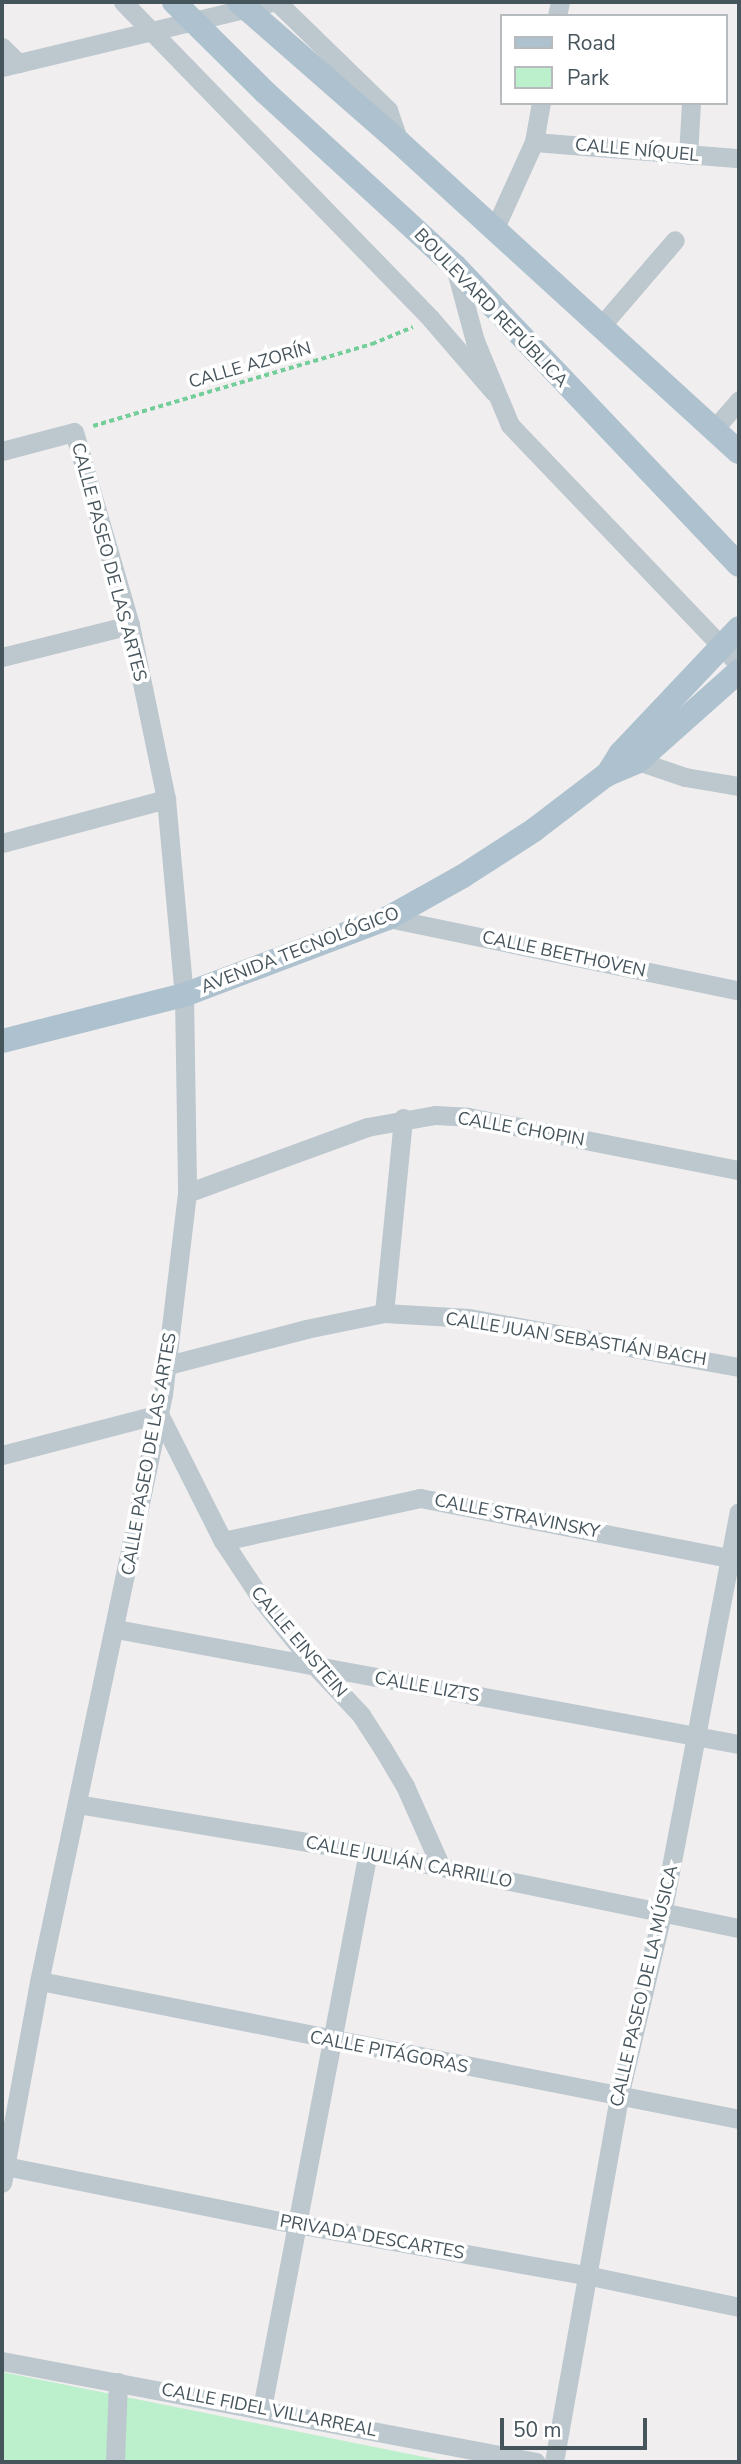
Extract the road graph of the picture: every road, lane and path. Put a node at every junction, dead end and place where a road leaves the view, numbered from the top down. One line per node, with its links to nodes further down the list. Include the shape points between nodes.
1 (123, 2): 6 (street)
2 (174, 2): 5 (main road, BOULEVARD REPÚBLICA)
3 (275, 2): 4 (street); 11 (street, via 388,110)
4 (243, 5): 5 (street); 11 (main road)
5 (194, 20): 6 (street); 17 (main road, BOULEVARD REPÚBLICA)
6 (153, 30): 8 (street); 18 (street)
7 (2, 47): 8 (street)
8 (10, 65)
9 (541, 105): 12 (street)
10 (691, 105): 13 (street)
11 (399, 142): 15 (main road)
12 (534, 142): 13 (street, CALLE NÍQUEL); 15 (street)
13 (688, 155): 14 (street, CALLE NÍQUEL)
14 (739, 158)
15 (494, 230): 19 (main road)
16 (675, 240): 19 (street)
17 (454, 266): 20 (street); 26 (main road, BOULEVARD REPÚBLICA)
18 (431, 319): 20 (street); 23 (path, CALLE AZORÍN, via 372,344)
19 (601, 326): 22 (main road)
20 (494, 392): 29 (street, via 510,425)
21 (739, 400): 22 (street)
22 (715, 428): 25 (main road)
23 (74, 432): 24 (street); 27 (street, CALLE PASEO DE LAS ARTES)
24 (2, 451)
25 (739, 452)
26 (739, 565)
27 (130, 625): 30 (street); 34 (street, CALLE PASEO DE LAS ARTES)
28 (739, 628): 29 (main road)
29 (721, 648): 31 (street); 32 (main road)
30 (2, 657)
31 (739, 668): 32 (main road)
32 (628, 758): 33 (street, via 685,776); 36 (main road, AVENIDA TECNOLÓGICO, via 534,830)
33 (739, 786)
34 (166, 799): 35 (street); 38 (street, CALLE PASEO DE LAS ARTES)
35 (2, 843)
36 (388, 918): 37 (street, CALLE BEETHOVEN); 38 (main road, AVENIDA TECNOLÓGICO)
37 (739, 991)
38 (184, 995): 39 (main road, AVENIDA TECNOLÓGICO); 42 (street, CALLE PASEO DE LAS ARTES)
39 (2, 1041)
40 (403, 1118): 41 (street, CALLE CHOPIN, via 468,1117); 42 (street, CALLE CHOPIN); 43 (street)
41 (739, 1170)
42 (187, 1194): 44 (street, CALLE PASEO DE LAS ARTES)
43 (384, 1313): 44 (street, CALLE JUAN SEBASTIÁN BACH); 45 (street, CALLE JUAN SEBASTIÁN BACH, via 469,1318)
44 (168, 1365): 46 (street, CALLE PASEO DE LAS ARTES)
45 (739, 1367)
46 (159, 1414): 47 (street); 49 (street, CALLE EINSTEIN); 51 (street, CALLE PASEO DE LAS ARTES)
47 (2, 1455)
48 (739, 1512): 50 (street, CALLE PASEO DE LA MÚSICA)
49 (223, 1541): 50 (street, CALLE STRAVINSKY, via 420,1498); 52 (street, CALLE EINSTEIN, via 262,1600)
50 (730, 1558): 53 (street, CALLE PASEO DE LA MÚSICA)
51 (116, 1629): 52 (street, CALLE LIZTS); 55 (street, CALLE PASEO DE LAS ARTES)
52 (316, 1667): 53 (street, CALLE LIZTS); 57 (street, CALLE EINSTEIN, via 361,1715 383,1749)
53 (697, 1735): 54 (street, CALLE LIZTS); 58 (street, CALLE PASEO DE LA MÚSICA)
54 (739, 1744)
55 (77, 1804): 56 (street, CALLE JULIÁN CARRILLO); 60 (street, CALLE PASEO DE LAS ARTES)
56 (368, 1852): 57 (street, CALLE JULIÁN CARRILLO); 61 (street)
57 (441, 1867): 58 (street, CALLE JULIÁN CARRILLO)
58 (662, 1914): 59 (street, CALLE JULIÁN CARRILLO); 62 (street, CALLE PASEO DE LA MÚSICA)
59 (739, 1928)
60 (40, 1982): 61 (street, CALLE PITÁGORAS); 64 (street, CALLE PASEO DE LAS ARTES)
61 (333, 2042): 62 (street, CALLE PITÁGORAS); 65 (street)
62 (619, 2096): 63 (street, CALLE PITÁGORAS); 66 (street, CALLE PASEO DE LA MÚSICA)
63 (739, 2119)
64 (3, 2175): 65 (street, PRIVADA DESCARTES)
65 (296, 2224): 66 (street, PRIVADA DESCARTES); 70 (street)
66 (586, 2275): 67 (street, PRIVADA DESCARTES); 73 (street, CALLE PASEO DE LA MÚSICA)
67 (739, 2307)
68 (2, 2361): 69 (street, CALLE FIDEL VILLARREAL)
69 (118, 2382): 70 (street, CALLE FIDEL VILLARREAL); 71 (street)
70 (262, 2408): 72 (street, CALLE FIDEL VILLARREAL)
71 (115, 2462)
72 (537, 2462)
73 (554, 2462)

